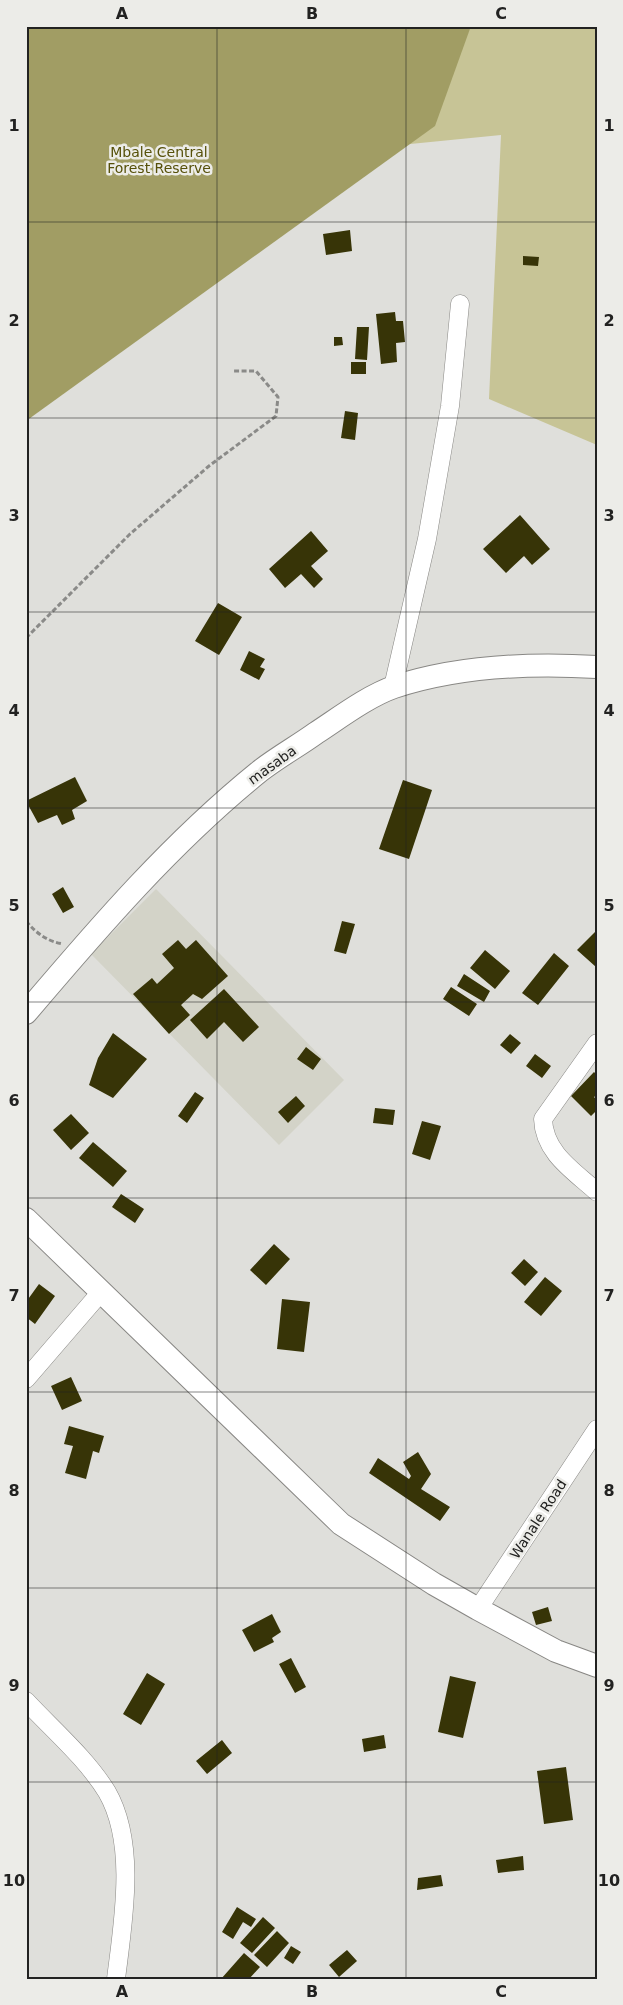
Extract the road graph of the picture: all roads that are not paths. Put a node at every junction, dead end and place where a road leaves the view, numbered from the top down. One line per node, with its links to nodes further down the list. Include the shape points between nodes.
1 (460, 304): 3 (street, via 449,416 427,539)
2 (597, 667): 3 (street, masaba, via 557,664 492,668)
3 (393, 687): 4 (street, masaba, via 346,713 262,770 212,812 163,859)
4 (26, 1013)
5 (597, 1043): 6 (street, via 543,1119 543,1130 556,1156)
6 (597, 1192)
7 (26, 1219): 8 (street)
8 (101, 1292): 9 (street); 11 (street, via 341,1524)
9 (26, 1379)
10 (597, 1429): 11 (street, Wanale Road)
11 (478, 1609): 12 (street, via 556,1651)
12 (597, 1666)
13 (26, 1701): 14 (street, via 95,1775 114,1807 124,1840 124,1917)
14 (116, 1979)

